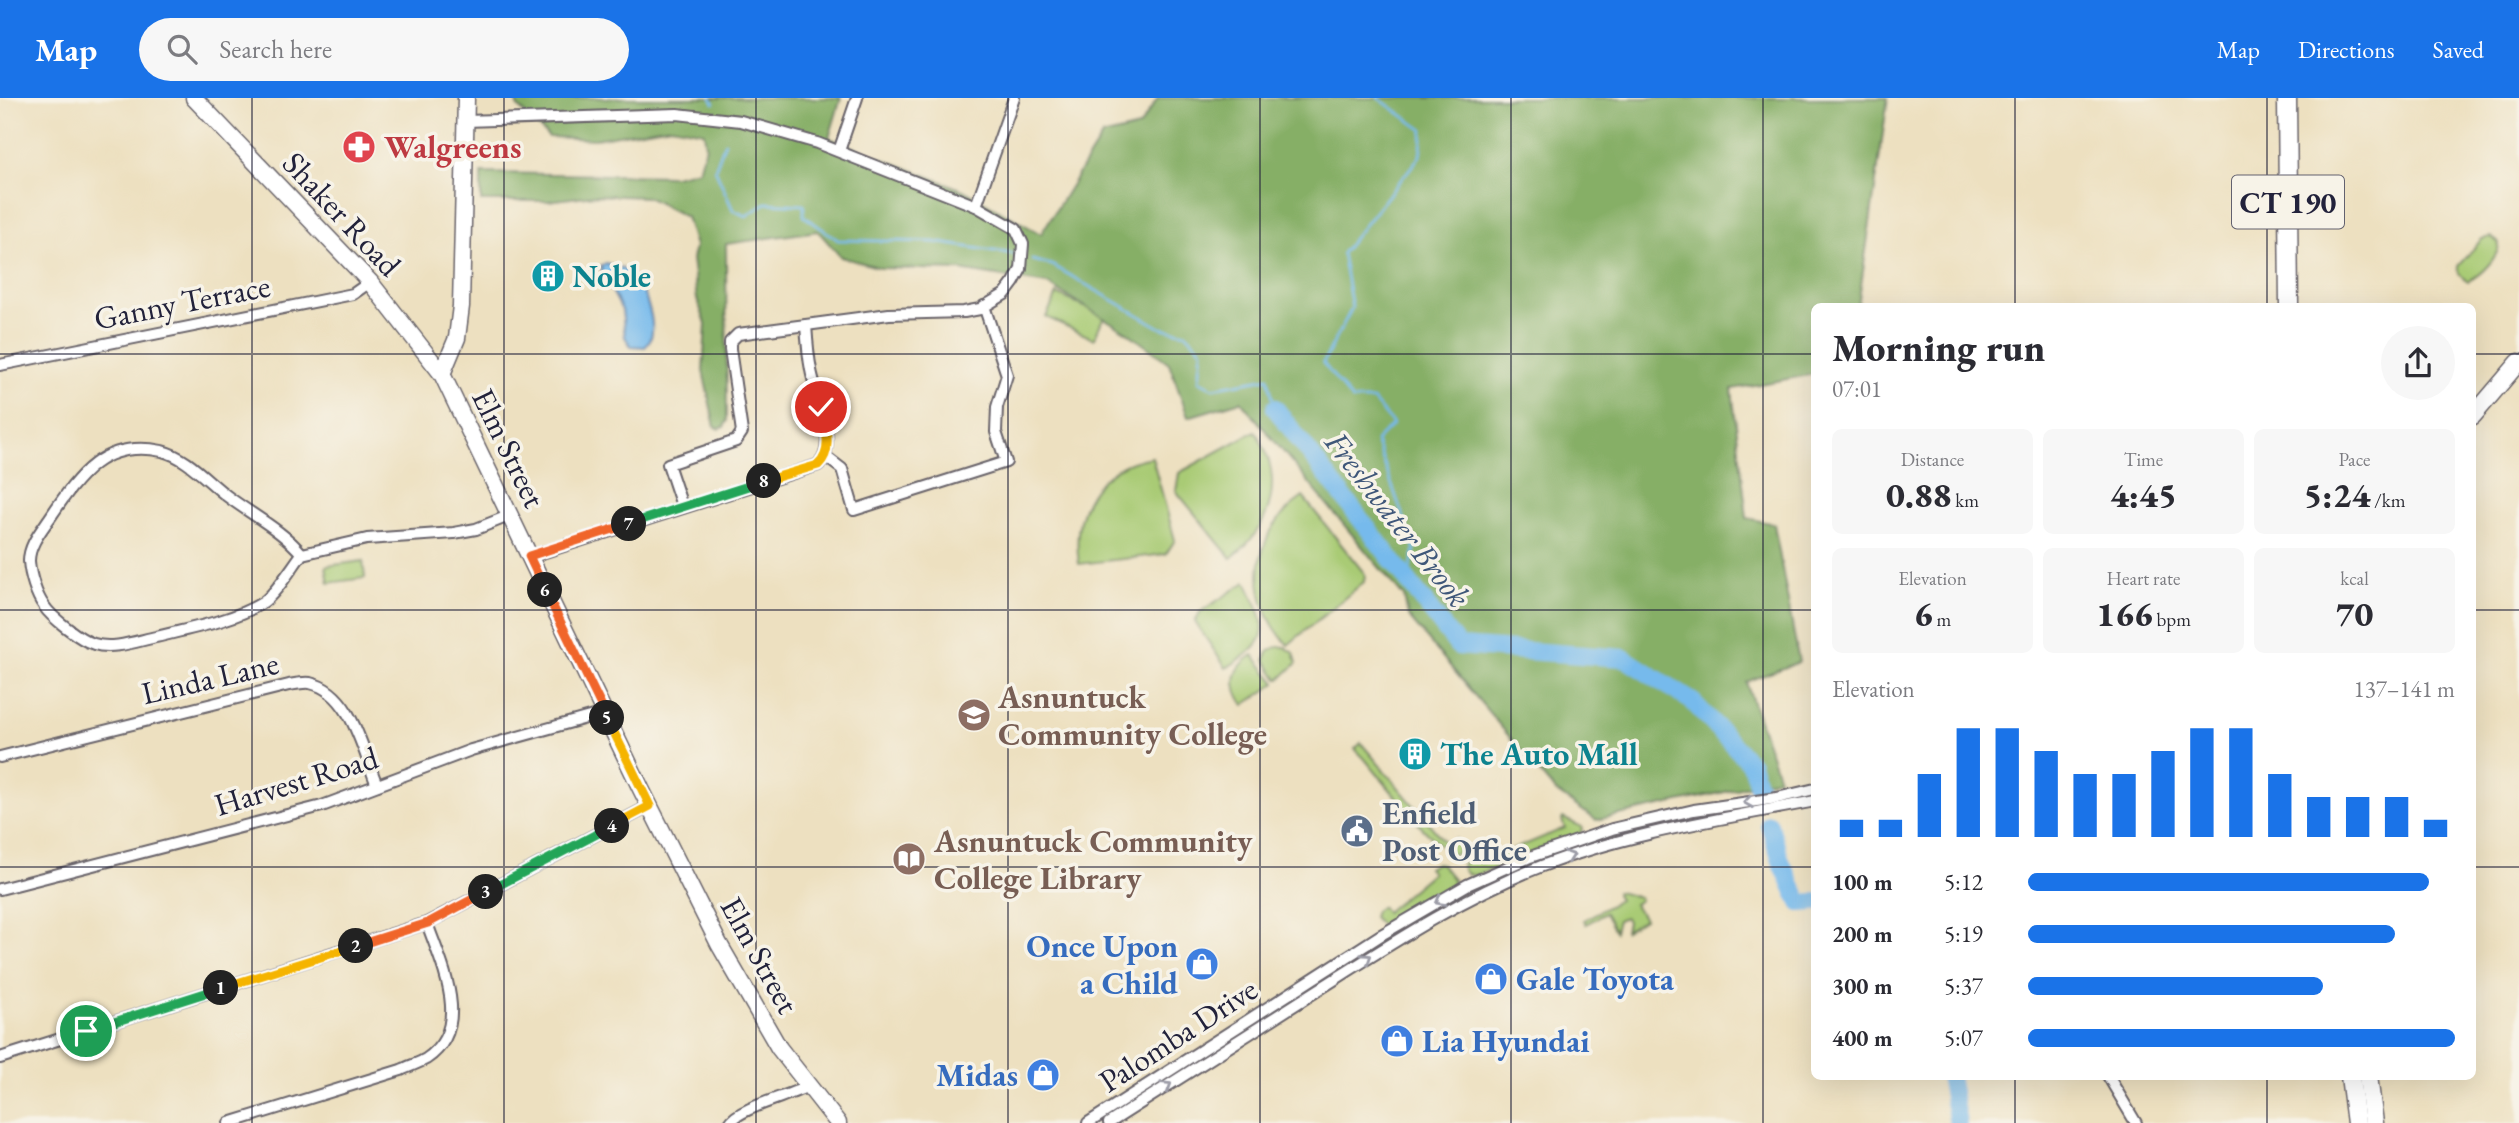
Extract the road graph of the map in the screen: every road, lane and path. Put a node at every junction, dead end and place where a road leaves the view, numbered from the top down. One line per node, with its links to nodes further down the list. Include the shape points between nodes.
1 (194, 98): 9 (main road, Shaker Road)
2 (466, 98): 6 (main road, Elm Street)
3 (857, 98): 7 (street)
4 (1014, 98): 8 (street)
5 (2287, 98): 10 (main road, CT 190)
6 (466, 121): 7 (street, via 677,114 741,121); 15 (main road, Elm Street, via 461,306 457,338)
7 (839, 151): 8 (street)
8 (976, 206): 11 (street, via 1016,229 1023,244 1021,269 1005,293)
9 (370, 282): 14 (street, Ganny Terrace, via 354,294); 15 (main road, Shaker Road)
10 (2289, 303)
11 (984, 306): 12 (street, via 964,312 889,313); 17 (street, via 1007,375 997,407 996,432 1006,462 854,510 842,469)
12 (806, 325): 17 (street, via 811,371 826,430); 18 (street, via 733,338 730,349 742,432 736,441 668,464)
13 (2519, 362): 16 (main road)
14 (0, 365)
15 (442, 374): 19 (main road, Elm Street)
16 (2476, 412)
17 (825, 456): 18 (street, via 818,465)
18 (682, 506): 21 (street)
19 (511, 515): 20 (street, via 476,529 367,539); 21 (main road, Elm Street)
20 (302, 554): 20 (street, via 264,602 215,622 125,645 94,645 45,609 29,562 37,538 68,491 92,464 126,449 181,458)
21 (529, 556): 22 (main road, Elm Street)
22 (604, 713): 24 (street, Harvest Road, via 471,750); 27 (main road, Elm Street)
23 (0, 757): 24 (street, Linda Lane, via 309,682 326,690 351,719)
24 (377, 785): 31 (street, Harvest Road, via 322,806)
25 (1811, 796): 28 (street, Palomba Drive, one-way to 28, via 1694,810)
26 (1811, 796): 29 (street, Palomba Drive)
27 (650, 806): 33 (street); 40 (main road, Elm Street, via 731,965 779,1048)
28 (1601, 833): 29 (street); 30 (street, Palomba Drive)
29 (1605, 845): 32 (street, Palomba Drive, one-way to 29)
30 (1467, 885): 32 (street); 34 (street, Palomba Drive, one-way to 34)
31 (0, 889)
32 (1475, 896): 35 (street, Palomba Drive, one-way to 32)
33 (428, 923): 36 (street); 41 (street, via 451,994 451,1023 427,1058)
34 (1295, 990): 35 (street, Palomba Drive); 44 (street, Palomba Drive)
35 (1310, 996): 45 (street, Palomba Drive, one-way to 35)
36 (0, 1058)
37 (2110, 1080): 46 (street)
38 (2351, 1080): 47 (main road)
39 (2369, 1080): 48 (main road)
40 (808, 1086): 42 (street, via 737,1114); 43 (main road, Elm Street)
41 (229, 1123)
42 (730, 1123)
43 (838, 1123)
44 (1088, 1123)
45 (1110, 1123)
46 (2136, 1123)
47 (2356, 1123)
48 (2374, 1123)

